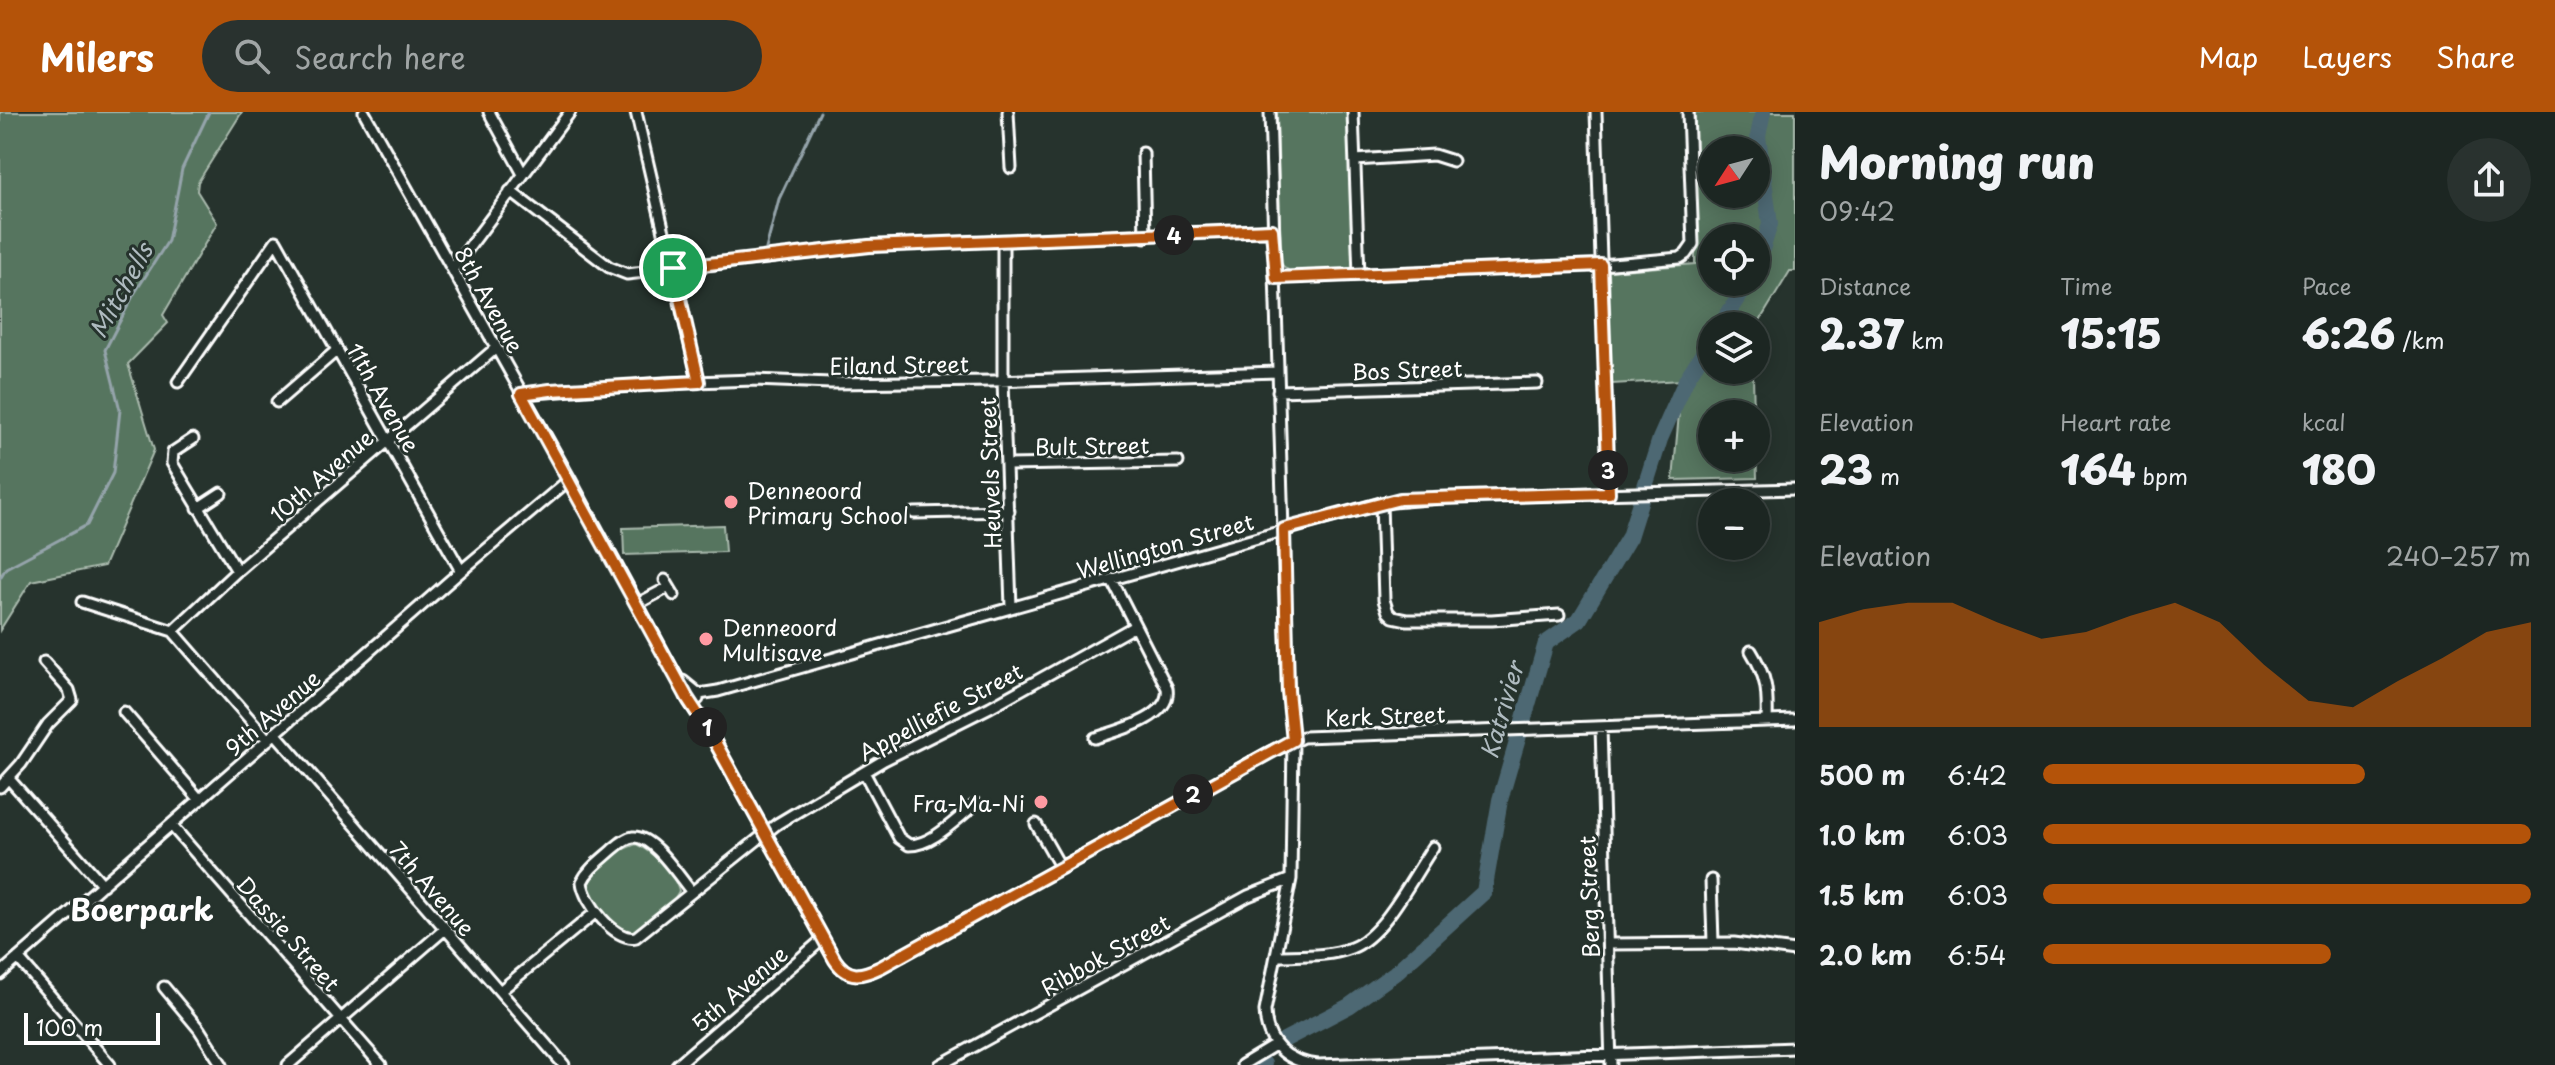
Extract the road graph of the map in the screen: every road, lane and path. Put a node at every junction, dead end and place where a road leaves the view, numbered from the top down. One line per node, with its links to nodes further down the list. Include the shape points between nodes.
1 (364, 112): 21 (street, 8th Avenue)
2 (489, 112): 14 (street)
3 (570, 112): 14 (street)
4 (636, 112): 20 (street)
5 (1008, 112): 13 (street)
6 (1270, 112): 16 (street)
7 (1353, 112): 11 (street)
8 (1596, 112): 19 (street)
9 (1688, 112): 19 (street, via 1693,244 1673,261)
10 (1143, 153): 17 (street)
11 (1355, 160): 12 (street, via 1434,155); 22 (street)
12 (1453, 161)
13 (1011, 168)
14 (523, 174): 15 (street)
15 (510, 191): 20 (street, via 609,267 633,274); 21 (street)
16 (1272, 230): 17 (street); 23 (street)
17 (1145, 237): 18 (street)
18 (1003, 242): 20 (street, via 869,246); 27 (street, Heuvels Street)
19 (1601, 265): 22 (street); 41 (street)
20 (673, 268): 29 (street)
21 (453, 269): 24 (street, 8th Avenue)
22 (1359, 275): 23 (street)
23 (1276, 278): 26 (street)
24 (496, 348): 32 (street, 8th Avenue); 35 (street, 10th Avenue)
25 (336, 351): 28 (street, 11th Avenue, via 276,241); 33 (street); 35 (street, 11th Avenue)
26 (1278, 372): 27 (street, Eiland Street); 31 (street)
27 (1003, 381): 29 (street, Eiland Street); 37 (street, Heuvels Street)
28 (178, 382)
29 (699, 382): 32 (street, Eiland Street)
30 (1537, 383): 31 (street, Bos Street)
31 (1278, 391): 46 (street)
32 (521, 394): 38 (street, 8th Avenue)
33 (277, 402)
34 (193, 439): 43 (street, via 171,457)
35 (389, 440): 47 (street, 10th Avenue); 48 (street, 11th Avenue)
36 (1178, 462): 37 (street, Bult Street)
37 (1007, 465): 44 (street, Heuvels Street)
38 (570, 479): 48 (street, 9th Avenue); 52 (street, 8th Avenue)
39 (1795, 489): 41 (street, Wellington Street)
40 (221, 493): 43 (street)
41 (1610, 493): 42 (street, Wellington Street)
42 (1381, 503): 46 (street, Wellington Street); 54 (street, via 1384,600 1393,617)
43 (198, 508): 47 (street)
44 (1009, 511): 45 (street); 53 (street, Heuvels Street)
45 (914, 513)
46 (1284, 529): 49 (street, Wellington Street); 66 (street)
47 (237, 571): 56 (street, 10th Avenue)
48 (461, 571): 64 (street, 9th Avenue)
49 (1112, 580): 53 (street, Wellington Street); 55 (street)
50 (669, 587): 52 (street)
51 (82, 602): 56 (street)
52 (637, 604): 59 (street, 8th Avenue)
53 (1011, 607): 59 (street, Wellington Street)
54 (1559, 615)
55 (1135, 626): 65 (street, via 1168,696 1150,716); 67 (street, Appelliefie Street)
56 (173, 631): 64 (street, 7th Avenue)
57 (1751, 651): 62 (street, via 1768,686)
58 (44, 662): 68 (street, via 72,700)
59 (693, 696): 74 (street, 8th Avenue)
60 (124, 712): 70 (street)
61 (1795, 720): 62 (street, Kerk Street)
62 (1767, 721): 63 (street, Kerk Street)
63 (1601, 727): 66 (street, Kerk Street, via 1310,735); 85 (street, Berg Street)
64 (271, 736): 70 (street, 9th Avenue); 82 (street, 7th Avenue)
65 (1095, 738)
66 (1293, 740): 76 (street, Kerk Street); 77 (street)
67 (864, 772): 71 (street, via 899,838 909,845 939,833); 74 (street, Appelliefie Street)
68 (9, 779): 69 (street); 79 (street)
69 (0, 787)
70 (200, 800): 73 (street, 9th Avenue)
71 (976, 804)
72 (1036, 824): 76 (street)
73 (171, 825): 79 (street, 9th Avenue); 93 (street, Dassie Street)
74 (764, 832): 80 (street, Appelliefie Street); 83 (street, 8th Avenue)
75 (1433, 847): 87 (street, via 1383,922 1362,943 1340,952)
76 (1061, 868): 89 (street, Kerk Street, via 869,973)
77 (1291, 879): 87 (street); 103 (street, Ribbok Street, via 1248,896)
78 (1711, 880): 84 (street)
79 (103, 885): 88 (street, 9th Avenue)
80 (691, 891): 81 (street, via 633,938 616,932); 81 (street, via 651,844 631,837 583,878 583,892)
81 (596, 912): 92 (street)
82 (445, 929): 92 (street, 7th Avenue); 93 (street)
83 (823, 939): 89 (street, 8th Avenue); 102 (street, 5th Avenue)
84 (1713, 942): 85 (street); 86 (street)
85 (1608, 944): 96 (street, Berg Street)
86 (1795, 951)
87 (1276, 956): 94 (street, via 1265,1011)
88 (18, 958): 90 (street, 9th Avenue); 97 (street)
89 (846, 972)
90 (0, 974)
91 (164, 987): 98 (street)
92 (500, 991): 101 (street, 7th Avenue)
93 (341, 1020): 99 (street); 100 (street, Dassie Street)
94 (1275, 1045): 96 (street, via 1300,1062 1318,1065); 104 (street)
95 (1795, 1048): 96 (street)
96 (1611, 1054): 105 (street, Berg Street)
97 (110, 1065)
98 (222, 1065)
99 (288, 1065)
100 (381, 1065)
101 (564, 1065)
102 (677, 1065)
103 (940, 1065)
104 (1242, 1065)
105 (1611, 1065)

